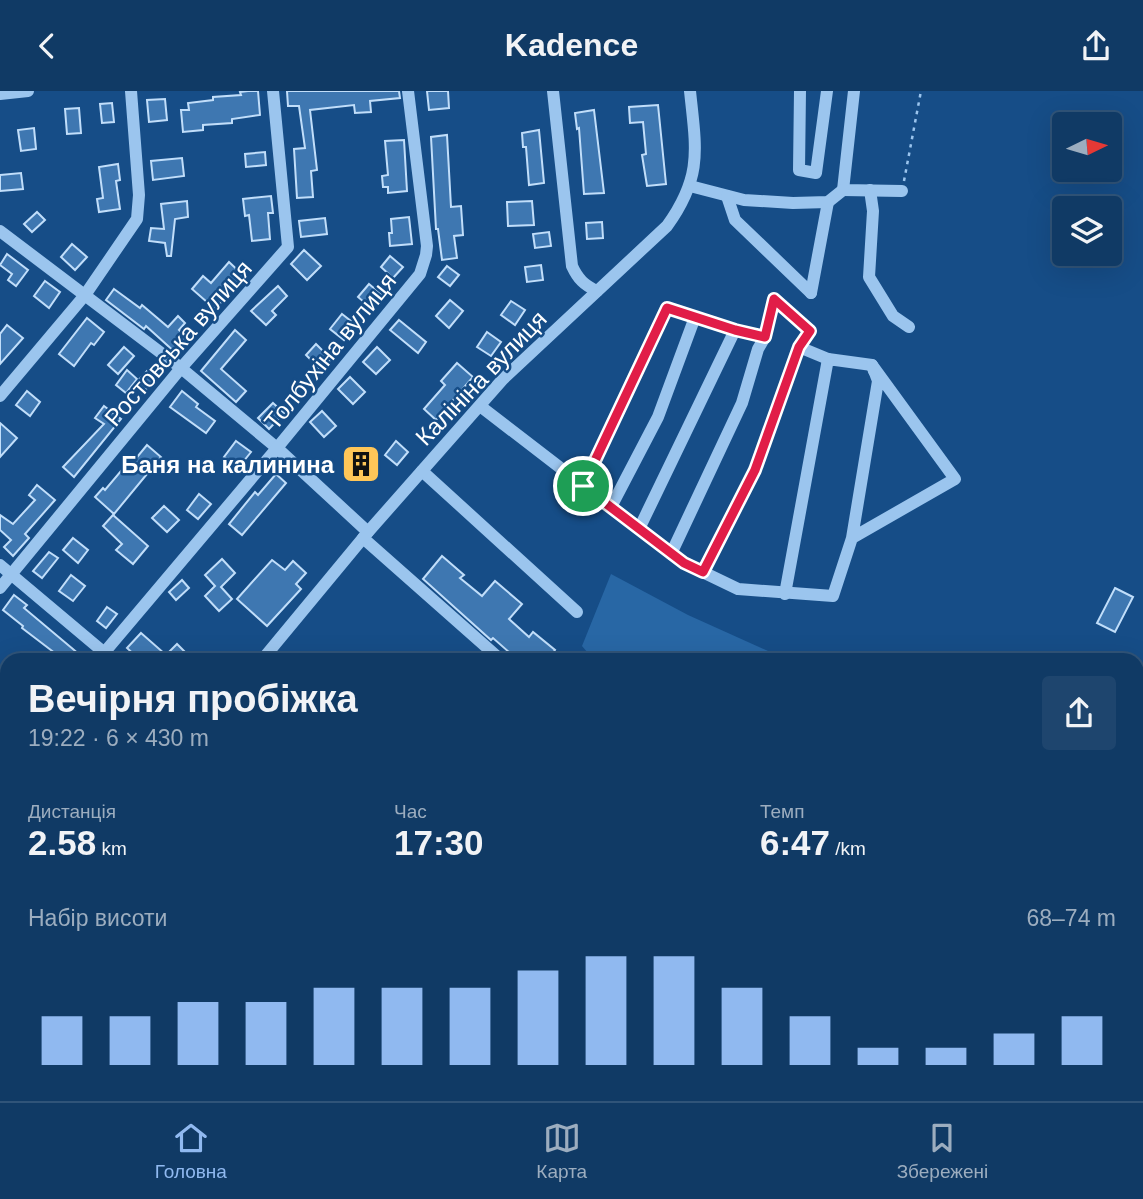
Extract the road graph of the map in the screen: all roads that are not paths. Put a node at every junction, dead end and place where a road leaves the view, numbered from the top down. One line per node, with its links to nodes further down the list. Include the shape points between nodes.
1 (28, 91): 10 (street)
2 (131, 91): 19 (street, via 137,219)
3 (273, 91): 27 (street, Ростовська вулиця, via 288,247)
4 (408, 91): 30 (street, Толбухіна вулиця, via 426,246 424,265)
5 (553, 91): 18 (street, via 572,266 586,286)
6 (690, 91): 11 (street, Калініна вулиця, via 696,162)
7 (800, 91): 8 (street, via 799,170 816,173)
8 (827, 91)
9 (853, 91): 12 (street)
10 (0, 94)
11 (690, 186): 15 (street); 18 (street, Калініна вулиця, via 667,226)
12 (842, 190): 13 (street); 16 (street)
13 (870, 190): 14 (street); 21 (street, via 869,277 893,316)
14 (902, 191)
15 (727, 196): 16 (street, via 768,202); 16 (street, via 735,220 811,293)
16 (828, 202)
17 (0, 231): 19 (street)
18 (597, 291): 29 (street, Калініна вулиця)
19 (85, 295): 27 (street); 28 (street)
20 (695, 317): 22 (street); 32 (street, via 667,308); 33 (street, via 658,417)
21 (909, 327)
22 (735, 330): 23 (street); 34 (street)
23 (765, 337): 24 (street, via 774,299 810,331); 37 (street, via 742,404)
24 (799, 347): 25 (street); 39 (street, via 755,470)
25 (828, 359): 26 (street); 42 (street)
26 (872, 365): 36 (street, via 878,381); 36 (street, via 955,479)
27 (181, 368): 30 (street); 40 (street, Ростовська вулиця)
28 (0, 396)
29 (480, 406): 31 (street, Калініна вулиця); 32 (street)
30 (277, 448): 35 (street); 45 (street, Толбухіна вулиця)
31 (422, 471): 35 (street, Калініна вулиця); 43 (street)
32 (583, 486): 33 (street)
33 (611, 507): 34 (street)
34 (639, 529): 37 (street)
35 (365, 535): 46 (street, Калініна вулиця); 47 (street)
36 (852, 538): 42 (street, via 833,596)
37 (671, 554): 39 (street)
38 (0, 565): 40 (street)
39 (703, 572): 42 (street, via 738,589)
40 (12, 575): 41 (street, Ростовська вулиця); 44 (street)
41 (0, 588)
42 (785, 594)
43 (577, 612)
44 (100, 653)
45 (108, 653)
46 (268, 653)
47 (493, 653)

